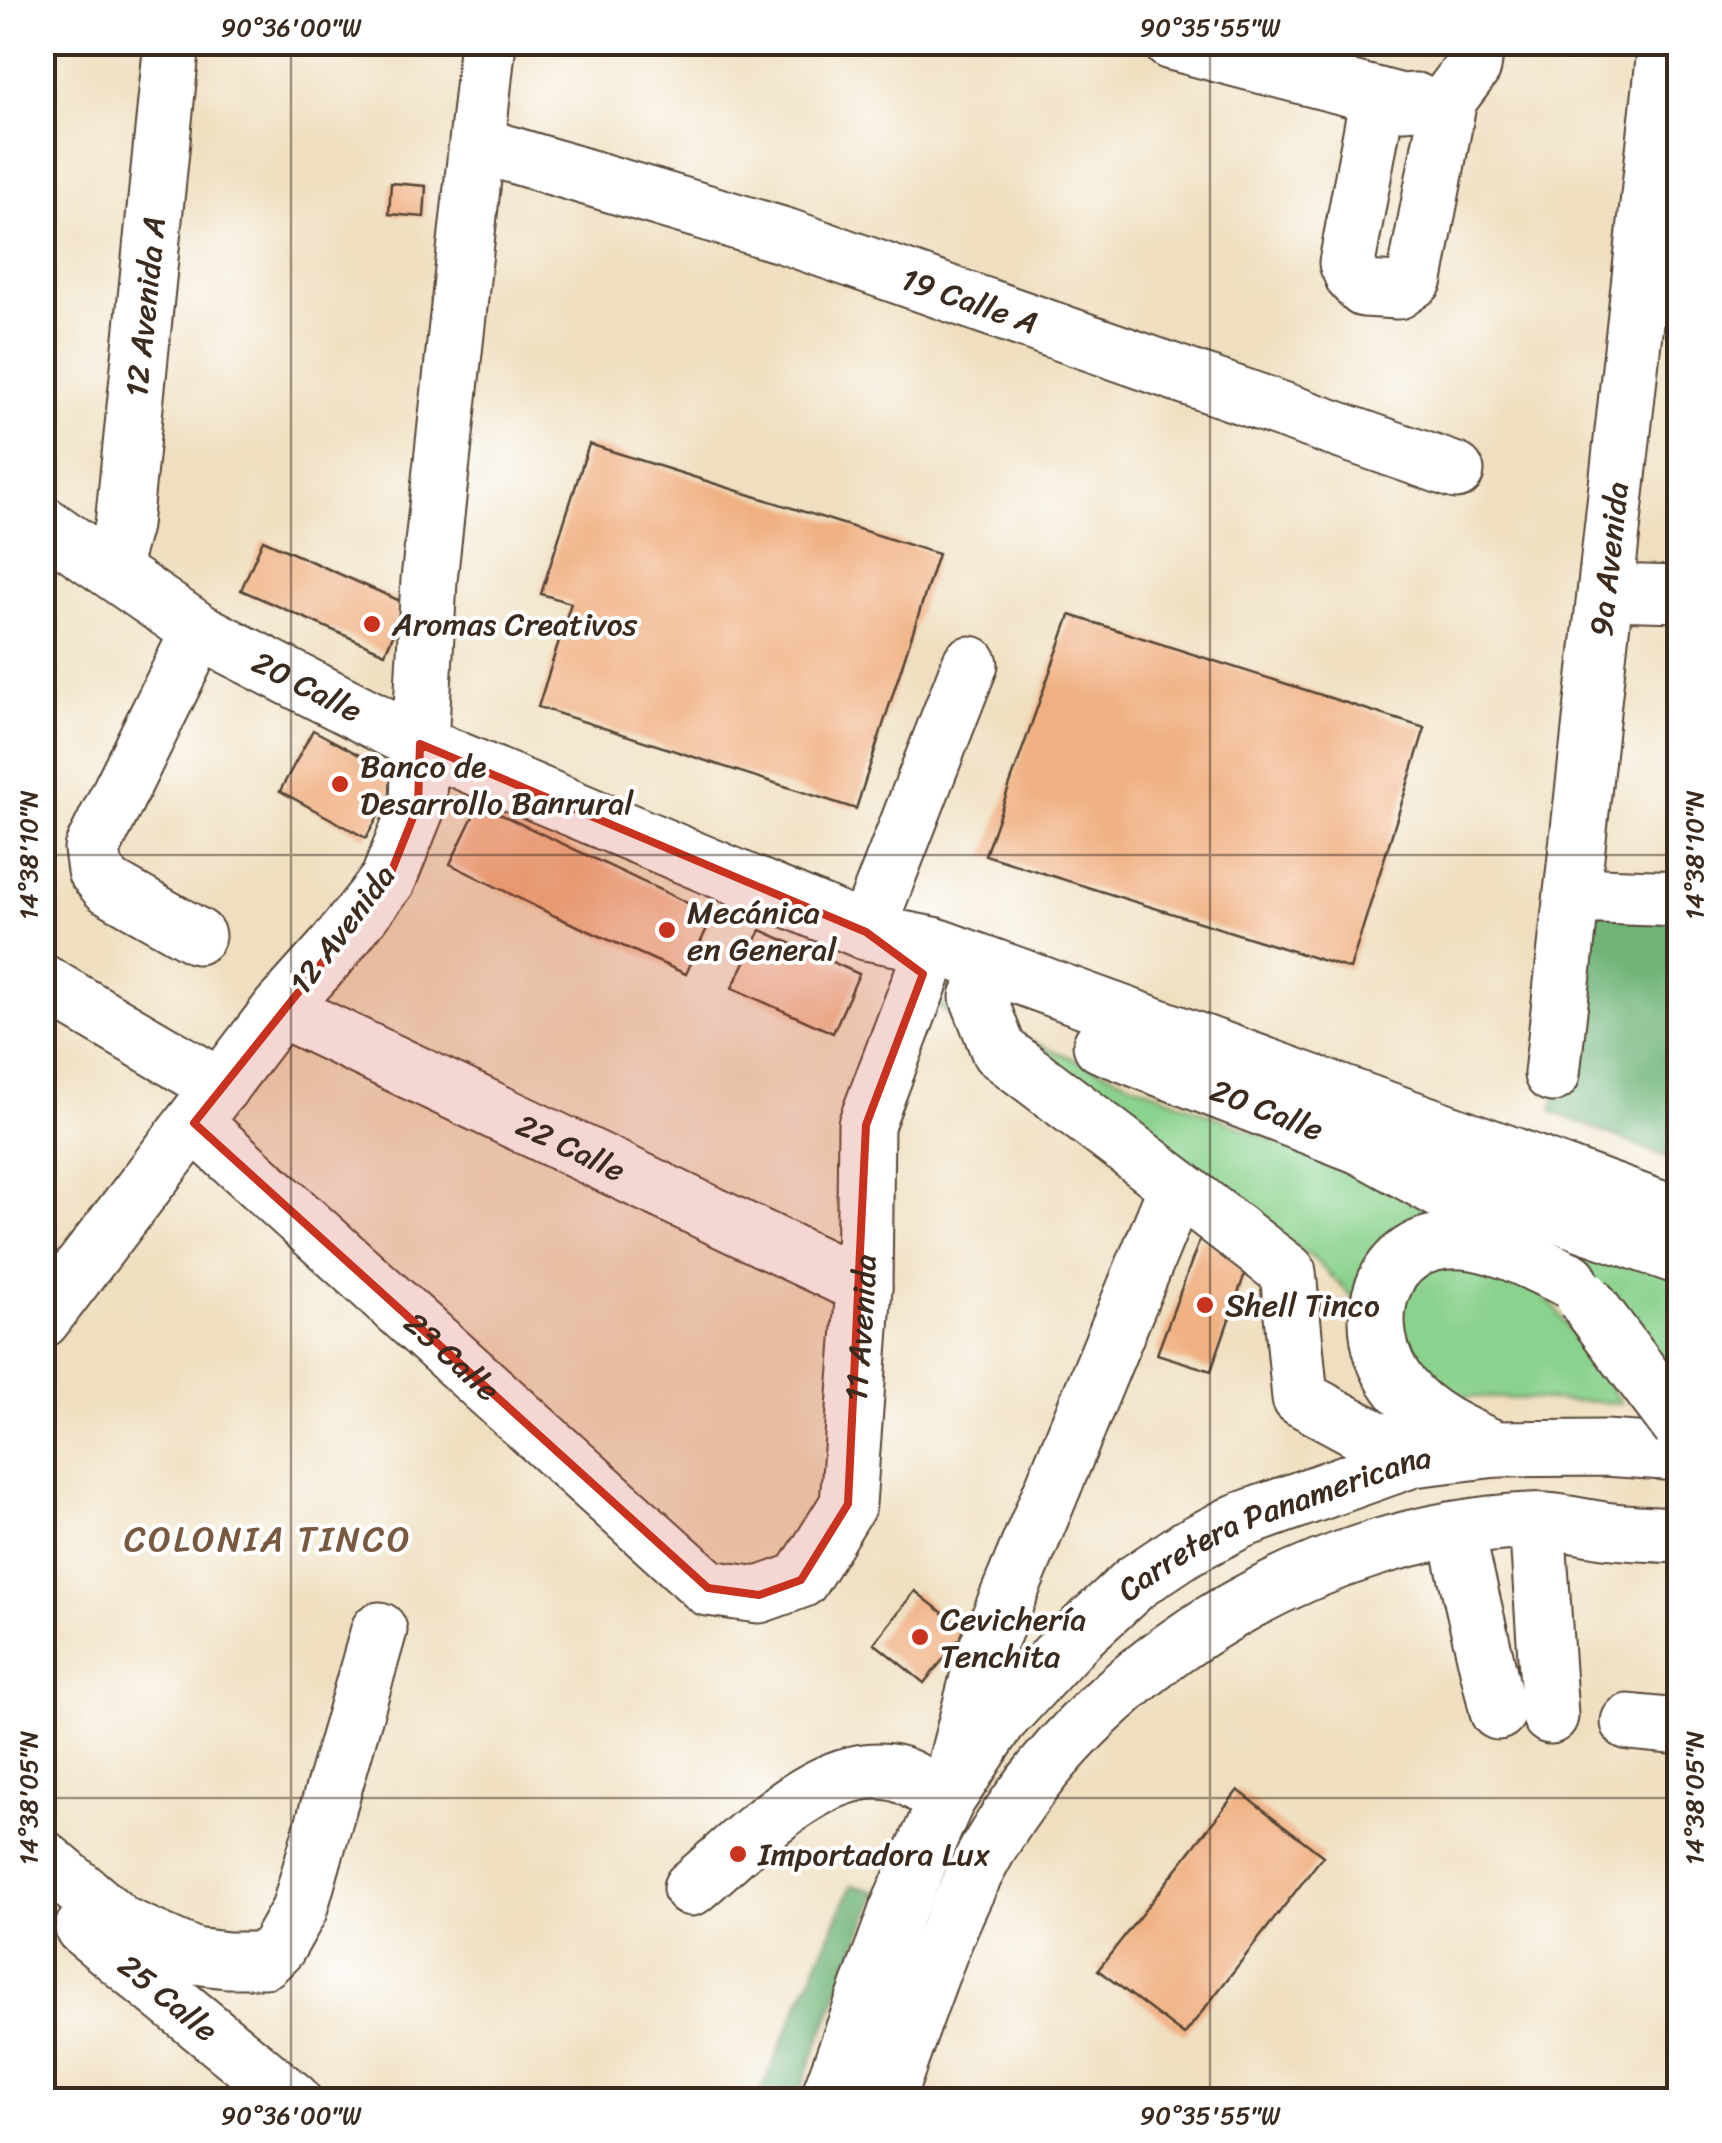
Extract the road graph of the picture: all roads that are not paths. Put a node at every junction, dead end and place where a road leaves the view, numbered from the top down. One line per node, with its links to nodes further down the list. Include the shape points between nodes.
1 (172, 42): 12 (main road, 12 Avenida A, via 123,524)
2 (488, 42): 8 (main road, 12 Avenida)
3 (1171, 42): 6 (main road)
4 (1476, 42): 7 (main road, via 1473,66)
5 (1666, 42): 9 (main road, 9a Avenida)
6 (1378, 96): 7 (main road, via 1402,102); 7 (main road, via 1347,263 1364,290 1398,292 1415,279)
7 (1448, 98)
8 (479, 146): 10 (main road, 19 Calle A, via 785,236); 17 (main road, 12 Avenida, via 429,580)
9 (1659, 290): 13 (main road, 9a Avenida)
10 (1456, 471)
11 (42, 522): 12 (main road, 20 Calle)
12 (111, 569): 15 (main road, 20 Calle)
13 (1607, 592): 14 (main road); 18 (main road, 9a Avenida)
14 (1680, 594)
15 (199, 631): 17 (main road, 20 Calle); 21 (main road, via 92,849 95,870 108,886)
16 (970, 664): 20 (main road)
17 (420, 744): 20 (main road, 20 Calle); 25 (main road, 12 Avenida, via 418,805 388,880)
18 (1574, 895): 19 (main road); 26 (main road, 9a Avenida)
19 (1680, 899)
20 (866, 932): 22 (main road, 20 Calle); 30 (main road, 20 Calle, via 933,945)
21 (197, 936)
22 (922, 974): 24 (main road, 20 Calle); 32 (main road, 11 Avenida, via 866,1124)
23 (42, 982): 27 (main road, 23 Calle)
24 (978, 998): 28 (main road, 20 Calle); 29 (main road, via 999,1051)
25 (280, 1009): 27 (main road, 12 Avenida); 32 (main road, 22 Calle)
26 (1552, 1074)
27 (208, 1105): 34 (main road, 12 Avenida); 45 (main road, 23 Calle)
28 (1360, 1146): 31 (main road, 20 Calle); 33 (main road, via 1478,1211 1538,1252)
29 (1177, 1186): 39 (main road, via 1288,1272 1300,1398); 47 (main road, via 984,1654)
30 (1680, 1216)
31 (1680, 1257)
32 (864, 1287): 45 (main road, 11 Avenida, via 848,1504 801,1580 758,1595)
33 (1576, 1289): 35 (main road, bridge); 37 (main road, via 1508,1252 1453,1241 1406,1258 1383,1288 1378,1348 1401,1388 1431,1415)
34 (42, 1320)
35 (1680, 1425): 36 (main road)
36 (1605, 1448): 37 (main road, Carretera Panamericana); 38 (main road)
37 (1496, 1449): 39 (main road, Carretera Panamericana)
38 (1680, 1453)
39 (1414, 1459): 47 (main road, Carretera Panamericana, via 1239,1521 1136,1582 999,1720)
40 (1537, 1521): 41 (main road, Carretera Panamericana); 42 (main road, Carretera Panamericana); 42 (main road, via 1524,1714)
41 (1607, 1530): 43 (main road, Carretera Panamericana); 44 (main road)
42 (1456, 1531): 53 (main road, Carretera Panamericana, via 1355,1555 1234,1608 1184,1638 1096,1712 995,1836 940,1954)
43 (1680, 1535)
44 (1680, 1567)
45 (708, 1588)
46 (380, 1630): 48 (main road, via 299,1910 265,1960 194,1956 121,1924)
47 (946, 1800): 49 (main road, via 900,1774 858,1771 832,1778); 52 (main road, Carretera Panamericana)
48 (42, 1857)
49 (691, 1888)
50 (42, 1894): 51 (main road, 25 Calle)
51 (294, 2100)
52 (828, 2100)
53 (886, 2100)

